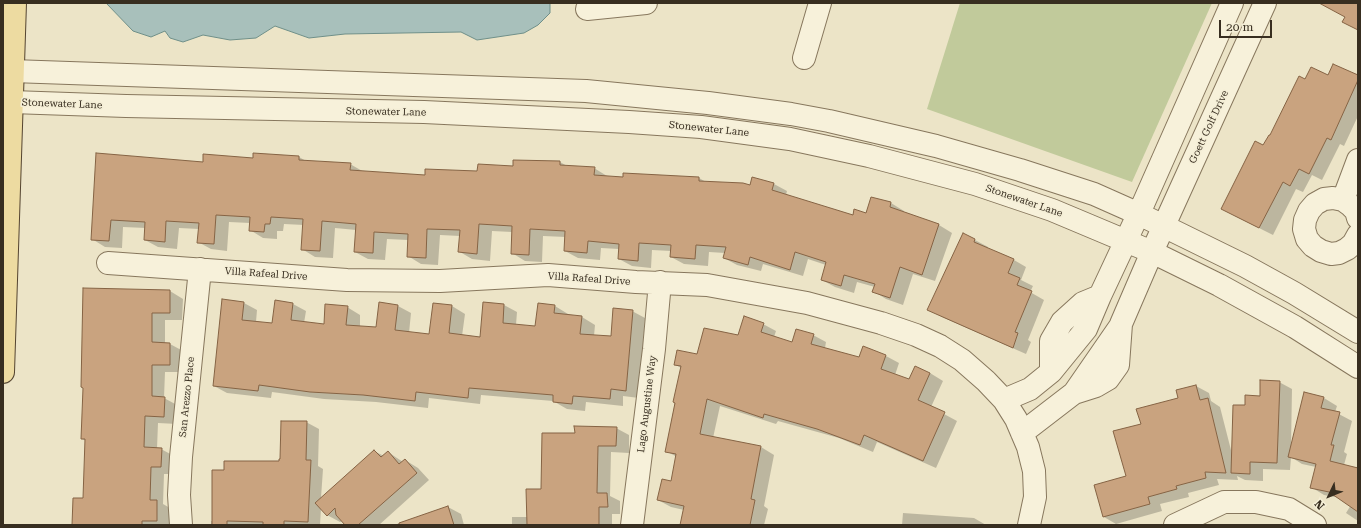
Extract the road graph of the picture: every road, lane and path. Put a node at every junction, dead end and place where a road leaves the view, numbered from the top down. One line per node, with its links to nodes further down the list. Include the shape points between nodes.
1 (15, 3): 8 (main road)
2 (646, 3): 6 (street)
3 (820, 3): 7 (street)
4 (1232, 3): 14 (street)
5 (1265, 3): 16 (street, Goett Golf Drive)
6 (587, 9)
7 (804, 58)
8 (8, 70): 9 (street); 10 (main road)
9 (586, 91): 11 (street); 14 (street, via 753,108 858,127 1020,170 1094,194)
10 (7, 102): 11 (street, Stonewater Lane, via 424,112); 25 (main road)
11 (584, 120): 18 (street, Stonewater Lane, via 748,133 869,156 1012,196)
12 (1358, 160): 13 (street)
13 (1342, 200): 15 (street, via 1356,211); 17 (street, via 1333,198 1315,204 1305,220 1304,230 1307,238 1313,246 1330,254 1347,249)
14 (1139, 214): 16 (street); 18 (street)
15 (1358, 218)
16 (1164, 226): 19 (street, Goett Golf Drive); 23 (street, via 1265,276)
17 (1358, 235)
18 (1126, 241): 19 (street, Stonewater Lane); 26 (street, via 1086,329 1051,372 1030,390)
19 (1152, 252): 24 (street, Stonewater Lane, via 1295,327); 27 (street, Goett Golf Drive, via 1121,324 1074,394)
20 (108, 263): 21 (street, Villa Rafeal Drive)
21 (200, 269): 22 (street, Villa Rafeal Drive, via 347,280 440,281 548,275); 28 (street, San Arezzo Place, via 181,458)
22 (660, 282): 26 (street, Villa Rafeal Drive, via 708,285 807,303 902,330 940,346 962,360); 29 (street, Lago Augustine Way)
23 (1358, 332)
24 (1358, 367)
25 (3, 372)
26 (1004, 400): 27 (street, Villa Rafeal Drive)
27 (1022, 433): 30 (street, Villa Rafeal Drive, via 1034,471 1035,497)
28 (181, 525)
29 (632, 525)
30 (1029, 525)
31 (1174, 525): 32 (street, via 1224,502 1256,502 1290,509)
32 (1315, 525)

